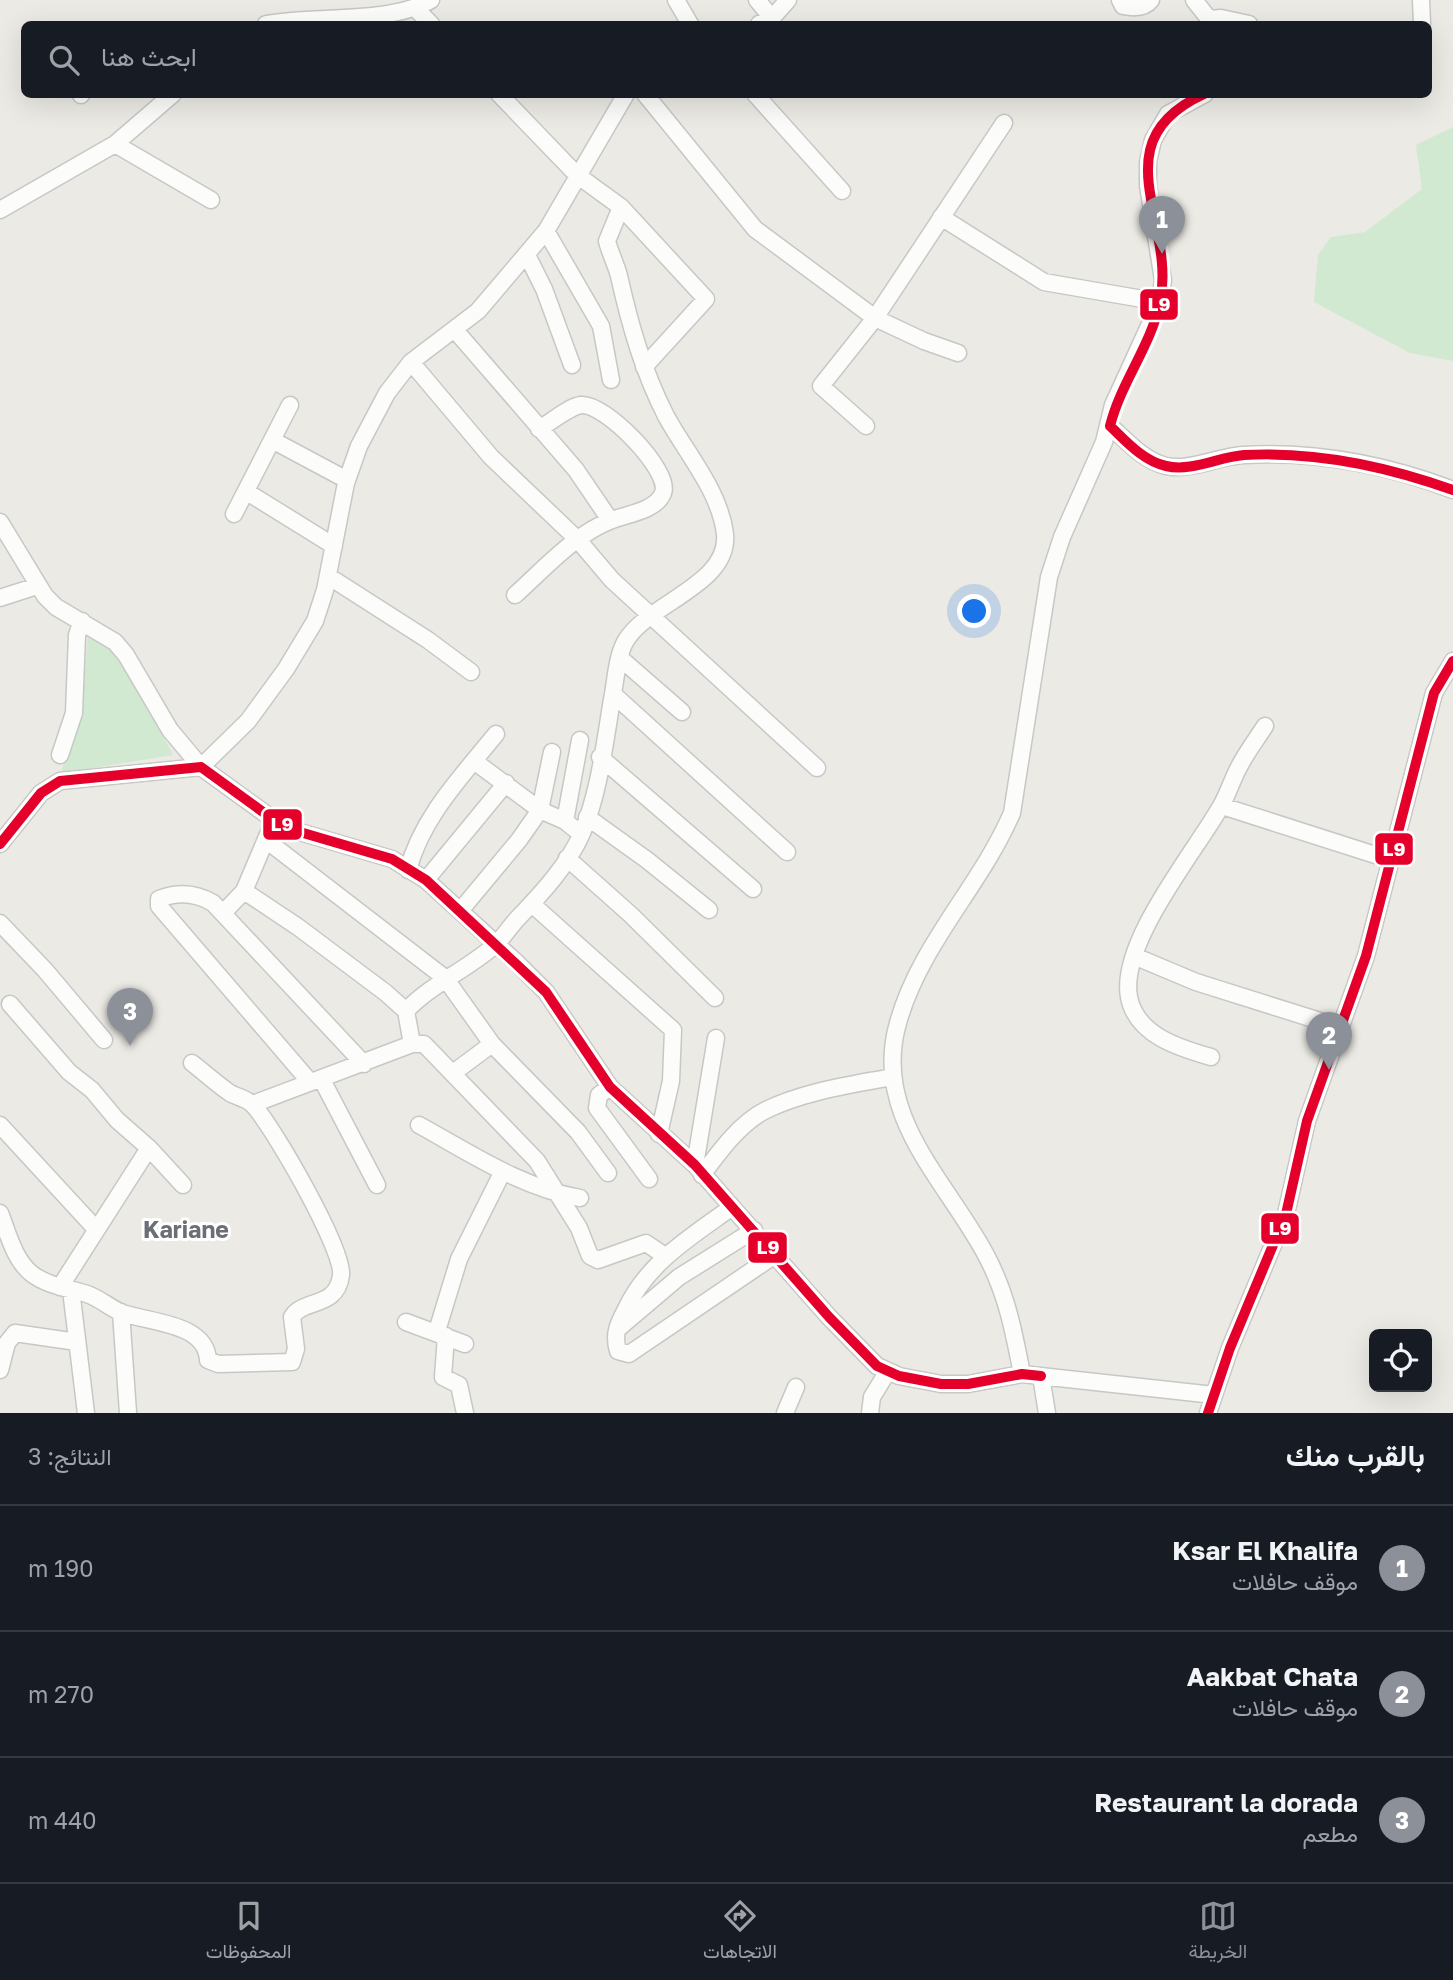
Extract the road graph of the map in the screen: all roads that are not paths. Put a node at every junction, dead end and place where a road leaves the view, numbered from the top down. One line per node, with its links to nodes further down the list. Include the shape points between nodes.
1 (431, 0): 9 (street)
2 (676, 0): 12 (street)
3 (757, 0): 13 (street)
4 (788, 0): 13 (street)
5 (1121, 0): 6 (street, via 1129,8 1145,6)
6 (1151, 0)
7 (1194, 0): 14 (street)
8 (1421, 0): 17 (street)
9 (416, 9): 10 (street); 11 (street)
10 (296, 21)
11 (428, 21)
12 (688, 21)
13 (766, 21)
14 (1210, 21)
15 (1214, 21): 16 (street)
16 (1235, 21)
17 (1422, 21)
18 (164, 98): 25 (street)
19 (503, 98): 26 (street)
20 (624, 98): 26 (street)
21 (648, 98): 35 (street, via 755,229)
22 (759, 98): 27 (street)
23 (1198, 98): 34 (street, via 1168,114 1153,140 1148,162 1163,280)
24 (1004, 123): 31 (street)
25 (115, 144): 28 (street); 30 (street)
26 (577, 175): 29 (street); 32 (street)
27 (842, 191)
28 (211, 200)
29 (621, 207): 40 (street, via 607,241); 40 (street, via 706,299)
30 (0, 211)
31 (941, 217): 34 (street, via 1044,282); 35 (street)
32 (546, 231): 33 (street); 41 (street, via 601,326)
33 (527, 255): 36 (street); 39 (street)
34 (1160, 302): 44 (street, via 1112,405)
35 (875, 318): 37 (street); 43 (street, via 821,386)
36 (456, 330): 38 (street); 45 (street)
37 (958, 353)
38 (411, 362): 47 (street, via 387,393); 53 (street, via 491,457)
39 (572, 365)
40 (644, 367): 60 (street, via 705,483 725,537 718,564 707,576)
41 (611, 380)
42 (290, 405): 46 (street)
43 (866, 426)
44 (1110, 426): 48 (street, via 1143,455 1176,468 1242,455 1346,459); 112 (street, via 1049,577 1012,813 1001,838 928,951 898,1023)
45 (539, 429): 51 (street, via 576,470); 51 (street, via 580,405 594,407 639,444 663,478 664,492 634,514)
46 (274, 441): 47 (street); 49 (street)
47 (347, 480): 55 (street)
48 (1453, 490)
49 (247, 492): 50 (street); 55 (street)
50 (234, 514)
51 (610, 520): 53 (street)
52 (0, 522): 54 (street)
53 (578, 540): 58 (street); 60 (street)
54 (6, 546): 57 (street)
55 (334, 546): 56 (street)
56 (328, 576): 64 (street); 74 (street, via 315,621 286,669 248,721)
57 (37, 586): 59 (street); 61 (street, via 56,607)
58 (514, 595)
59 (0, 598)
60 (650, 616): 62 (street, via 629,636); 75 (street)
61 (82, 621): 71 (street, via 77,635 74,713); 74 (street, via 115,642 126,655 170,730)
62 (620, 658): 65 (street); 66 (street)
63 (1453, 661): 87 (street, via 1434,693)
64 (471, 672)
65 (613, 694): 72 (street); 85 (street)
66 (682, 712)
67 (1265, 726): 77 (street)
68 (496, 734): 73 (street)
69 (580, 740): 81 (street)
70 (552, 752): 78 (street)
71 (60, 755)
72 (600, 757): 79 (street); 90 (street)
73 (474, 761): 76 (street); 88 (street, via 421,831)
74 (201, 766): 80 (street); 84 (street, via 60,781 41,793)
75 (817, 768)
76 (506, 783): 78 (street); 89 (street)
77 (1222, 806): 87 (street); 98 (street, via 1166,887)
78 (540, 810): 81 (street); 94 (street)
79 (587, 817): 82 (street); 93 (street)
80 (274, 820): 83 (street); 88 (street, via 317,839 368,850)
81 (565, 821): 82 (street)
82 (581, 834): 86 (street)
83 (266, 839): 91 (street); 99 (street)
84 (0, 844)
85 (787, 852)
86 (567, 858): 92 (street); 100 (street)
87 (1391, 860): 103 (street, via 1366,956)
88 (408, 870): 89 (street)
89 (426, 880): 94 (street)
90 (753, 889)
91 (244, 891): 95 (street); 102 (street)
92 (533, 905): 97 (street); 118 (street, via 673,1030 671,1081)
93 (709, 910)
94 (460, 911): 97 (street)
95 (223, 913): 110 (street); 113 (street, via 196,896 172,894 157,902 221,982)
96 (0, 923): 105 (street)
97 (495, 945): 99 (street); 114 (street, via 546,992)
98 (1135, 956): 103 (street, via 1196,982); 108 (street, via 1128,980 1129,999 1136,1013 1160,1039)
99 (445, 978): 102 (street); 107 (street)
100 (715, 998)
101 (10, 1004): 119 (street, via 69,1072)
102 (406, 1011): 106 (street)
103 (1339, 1027): 146 (street, via 1307,1121 1286,1214)
104 (716, 1038): 120 (street)
105 (104, 1040)
106 (412, 1044): 110 (street); 111 (street, via 424,1044)
107 (492, 1044): 111 (street); 122 (street, via 578,1132)
108 (1211, 1057)
109 (192, 1063): 115 (street, via 230,1093)
110 (364, 1064): 113 (street)
111 (453, 1073): 126 (street, via 537,1161)
112 (892, 1077): 120 (street, via 820,1092 765,1111); 143 (street, via 904,1122 923,1160 988,1258 1007,1302)
113 (316, 1081): 115 (street); 125 (street)
114 (610, 1087): 118 (street); 123 (street, via 599,1095 597,1108)
115 (253, 1104): 135 (street, via 316,1206 342,1273 336,1289 324,1301 293,1313 296,1349 292,1362 218,1364 208,1360 199,1339 184,1330)
116 (0, 1125): 130 (street)
117 (419, 1125): 121 (street)
118 (659, 1134): 120 (street)
119 (149, 1147): 124 (street); 130 (street)
120 (699, 1170): 128 (street)
121 (503, 1171): 126 (street); 138 (street, via 458,1259)
122 (608, 1173)
123 (649, 1179)
124 (183, 1185)
125 (377, 1185)
126 (557, 1195): 127 (street); 133 (street, via 579,1227 590,1256 598,1261 646,1243)
127 (580, 1198)
128 (732, 1207): 131 (street); 133 (street)
129 (0, 1213): 134 (street, via 18,1258 30,1272 45,1283)
130 (95, 1228): 134 (street)
131 (754, 1230): 132 (street); 137 (street, via 679,1277)
132 (775, 1255): 137 (street, via 629,1353 618,1351); 142 (street, via 877,1366)
133 (665, 1256): 137 (street, via 633,1293)
134 (66, 1288): 135 (street); 139 (street)
135 (121, 1312): 149 (street)
136 (406, 1322): 138 (street)
137 (615, 1331)
138 (441, 1333): 140 (street); 150 (street, via 443,1377 458,1385)
139 (78, 1342): 141 (street, via 15,1333); 147 (street)
140 (465, 1344)
141 (0, 1370)
142 (888, 1371): 143 (street, via 941,1384); 152 (street, via 872,1398)
143 (1022, 1374): 144 (street)
144 (1041, 1376): 146 (street); 153 (street)
145 (796, 1387): 151 (street)
146 (1213, 1395): 154 (street)
147 (85, 1407): 148 (street)
148 (72, 1413)
149 (128, 1413)
150 (466, 1413)
151 (785, 1413)
152 (870, 1413)
153 (1047, 1413)
154 (1208, 1413)

